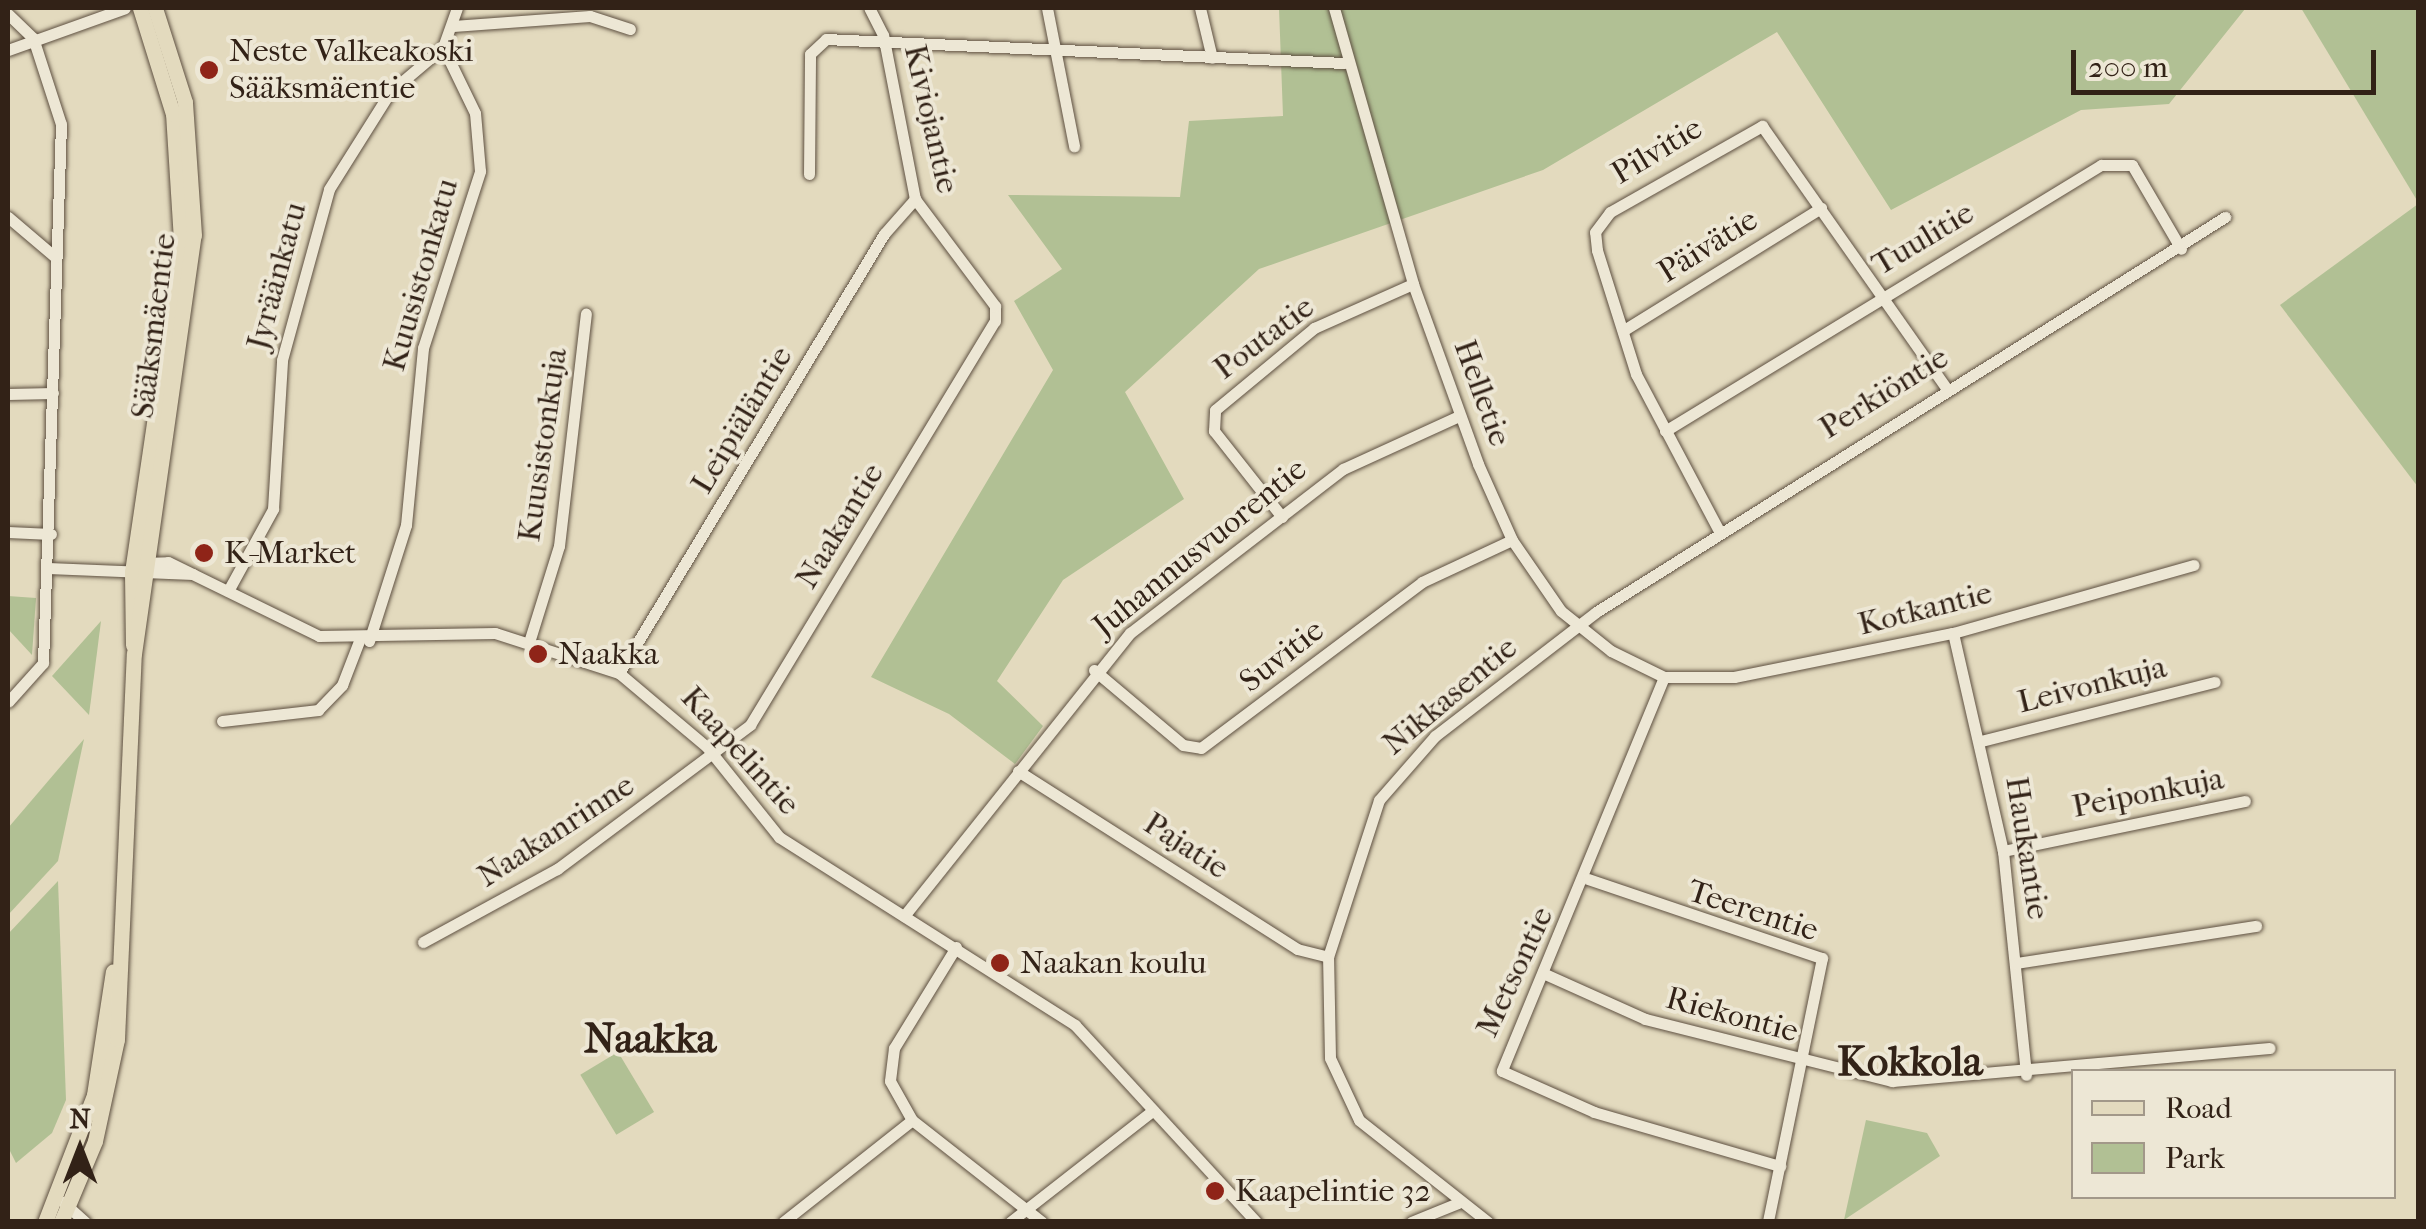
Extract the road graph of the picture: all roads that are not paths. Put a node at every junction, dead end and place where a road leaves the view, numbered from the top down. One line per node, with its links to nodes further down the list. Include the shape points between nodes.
1 (125, 8): 12 (street)
2 (154, 8): 43 (main road, Sääksmäentie, via 173,114 182,240)
3 (457, 8): 9 (street, Jyräänkatu)
4 (868, 8): 11 (street, Kiviojantie)
5 (1047, 8): 13 (street)
6 (1200, 8): 16 (street)
7 (1334, 8): 17 (street, Helletie)
8 (8, 14): 12 (street)
9 (453, 26): 10 (street, via 590,16); 14 (street, Jyräänkatu)
10 (630, 29)
11 (883, 35): 13 (street); 19 (street, via 826,39 810,54); 20 (street, Kiviojantie)
12 (33, 38): 15 (street); 25 (street, via 61,124)
13 (1056, 46): 16 (street); 18 (street)
14 (443, 47): 44 (street, Jyräänkatu, via 390,92 329,189 282,360 272,509); 48 (street, Kuusistonkatu, via 476,113 480,171 423,348 406,525)
15 (8, 50)
16 (1212, 58): 17 (street)
17 (1344, 63): 26 (street, Helletie)
18 (1074, 146)
19 (809, 174)
20 (915, 198): 28 (street, Kiviojantie); 50 (street, Leipiäläntie, via 884,234)
21 (1820, 208): 27 (street, Pilvitie); 30 (street, Päivätie); 30 (street, Pilvitie, via 1762,126 1627,202 1595,232)
22 (8, 217): 25 (street)
23 (2225, 217): 24 (street, Perkiöntie)
24 (2181, 249): 27 (street, Tuulitie, via 2132,165 2118,160); 31 (street, Perkiöntie)
25 (55, 257): 32 (street)
26 (1413, 284): 34 (street, Helletie); 36 (street, Poutatie, via 1314,328 1215,410 1214,431)
27 (1883, 294): 31 (street, Pilvitie); 35 (street, Tuulitie)
28 (998, 312): 56 (street, Naakantie, via 801,645 750,724)
29 (586, 314): 47 (street, Kuusistonkuja, via 560,546)
30 (1624, 330): 35 (street, Pilvitie)
31 (1945, 386): 37 (street, Perkiöntie)
32 (53, 393): 33 (street); 39 (street)
33 (8, 394)
34 (1459, 416): 36 (street, Juhannusvuorentie, via 1378,448); 40 (street, Helletie)
35 (1665, 431): 37 (street, Pilvitie)
36 (1282, 517): 49 (street, Juhannusvuorentie)
37 (1718, 530): 45 (street, Perkiöntie)
38 (8, 532): 39 (street)
39 (51, 534): 42 (street)
40 (1512, 540): 45 (street, Helletie); 49 (street, Suvitie, via 1422,582 1201,748 1183,745)
41 (2194, 565): 46 (street, Kotkantie)
42 (48, 568): 43 (street, Kaapelintie); 53 (street, via 43,663)
43 (144, 570): 44 (street, Kaapelintie, via 194,574); 78 (main road, Sääksmäentie, via 120,942 94,1095)
44 (228, 591): 48 (street, Kaapelintie, via 293,628)
45 (1578, 627): 51 (street, Helletie); 65 (street, Nikkasentie, via 1434,736 1378,800)
46 (1953, 633): 51 (street, Kotkantie, via 1734,677); 55 (street, Haukantie)
47 (530, 640): 48 (street, Kaapelintie); 50 (street, Kaapelintie)
48 (364, 641): 54 (street, Kuusistonkatu, via 342,685 318,710)
49 (1094, 670): 57 (street, Juhannusvuorentie)
50 (619, 673): 56 (street, Kaapelintie)
51 (1664, 677): 60 (street, Metsontie)
52 (2215, 682): 55 (street, Leivonkuja)
53 (8, 702)
54 (222, 722)
55 (1981, 741): 59 (street, Haukantie)
56 (716, 758): 61 (street, Kaapelintie, via 779,837); 63 (street, Naakanrinne, via 557,868)
57 (1018, 771): 61 (street, Juhannusvuorentie); 65 (street, Pajatie, via 1297,949)
58 (2245, 801): 59 (street, Peiponkuja)
59 (2003, 850): 66 (street, Haukantie)
60 (1588, 878): 67 (street, Metsontie); 69 (street, Teerentie, via 1822,958)
61 (904, 916): 64 (street, Kaapelintie)
62 (2256, 926): 66 (street)
63 (422, 942)
64 (956, 947): 73 (street, Kaapelintie, via 1066,1018); 74 (street, via 889,1060 898,1102)
65 (1328, 957): 76 (street, Nikkasentie, via 1324,1020 1344,1096 1380,1141)
66 (2016, 963): 72 (street, Haukantie)
67 (1544, 974): 69 (street, Riekontie, via 1645,1019); 75 (street, Metsontie, via 1502,1071 1594,1112)
68 (2270, 1048): 70 (street, Riekontie)
69 (1802, 1063): 72 (street, Riekontie, via 1892,1080); 75 (street, Teerentie)
70 (2080, 1069)
71 (2071, 1070): 72 (street, Riekontie)
72 (2026, 1075)
73 (1151, 1112): 77 (street); 83 (street, Kaapelintie)
74 (912, 1120): 77 (street); 80 (street)
75 (1780, 1166): 86 (street, Teerentie)
76 (1458, 1203): 84 (street); 85 (street, Nikkasentie)
77 (1022, 1206): 81 (street); 82 (street)
78 (58, 1215): 79 (street, Sääksmäentie)
79 (86, 1222)
80 (783, 1222)
81 (1010, 1222)
82 (1042, 1222)
83 (1256, 1222)
84 (1411, 1222)
85 (1488, 1222)
86 (1768, 1222)

